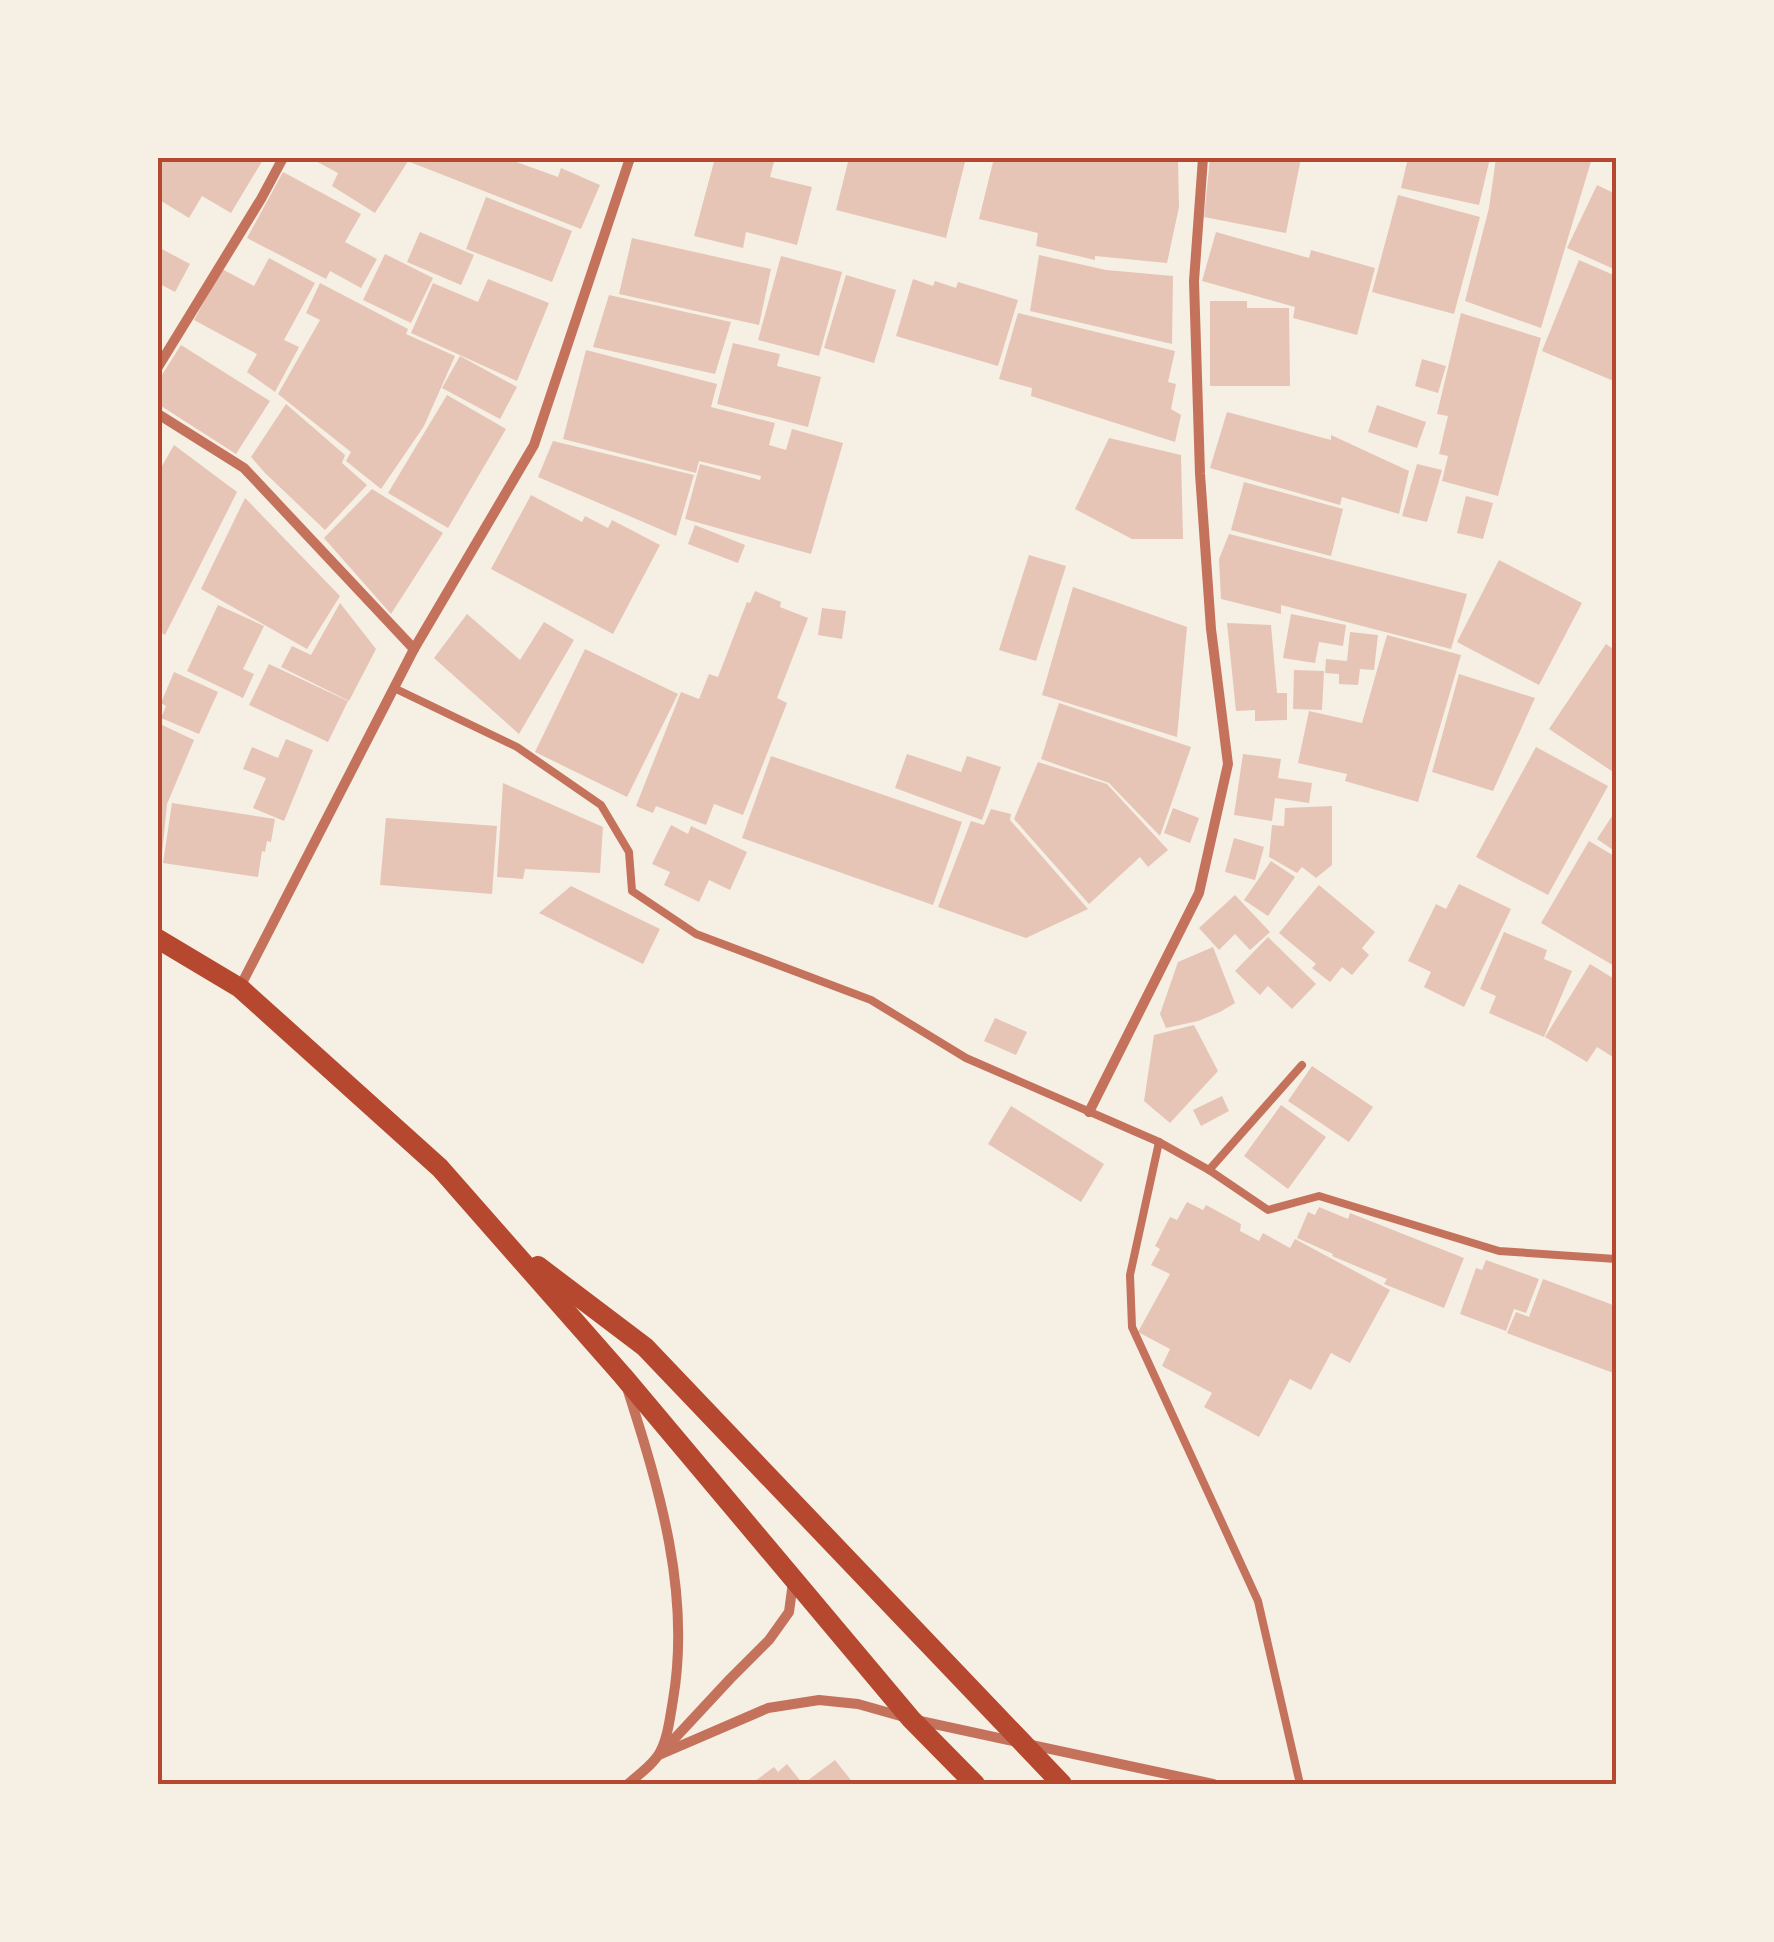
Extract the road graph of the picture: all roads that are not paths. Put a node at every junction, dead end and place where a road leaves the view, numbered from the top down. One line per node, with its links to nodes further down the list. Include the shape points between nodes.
1 (282, 158): 4 (street)
2 (630, 158): 6 (street, via 534,446)
3 (1202, 158): 11 (street, via 1194,281 1200,474 1228,764 1199,893)
4 (158, 367)
5 (158, 414): 6 (street, via 244,468)
6 (414, 649): 7 (street)
7 (394, 688): 9 (street); 11 (lane, via 517,746 602,805 629,852 632,890 696,934 871,1000 966,1058)
8 (158, 938): 9 (main road)
9 (240, 988): 14 (main road, via 440,1168)
10 (1302, 1065): 13 (lane)
11 (1090, 1112): 12 (lane)
12 (1158, 1142): 13 (lane); 25 (lane, via 1130,1275 1132,1326 1258,1601)
13 (1209, 1170): 15 (lane, via 1268,1210 1320,1196 1500,1251)
14 (504, 1241): 16 (main road); 19 (main road, via 645,1347)
15 (1616, 1259)
16 (623, 1376): 17 (main road); 20 (street, via 657,1481 675,1576 676,1683)
17 (793, 1577): 18 (main road); 20 (street, via 789,1612 770,1640)
18 (911, 1719): 19 (street); 20 (street, via 819,1700 768,1708); 22 (main road)
19 (1022, 1742): 23 (main road); 24 (street)
20 (659, 1755): 21 (street)
21 (628, 1784)
22 (974, 1784)
23 (1062, 1784)
24 (1213, 1784)
25 (1300, 1784)

